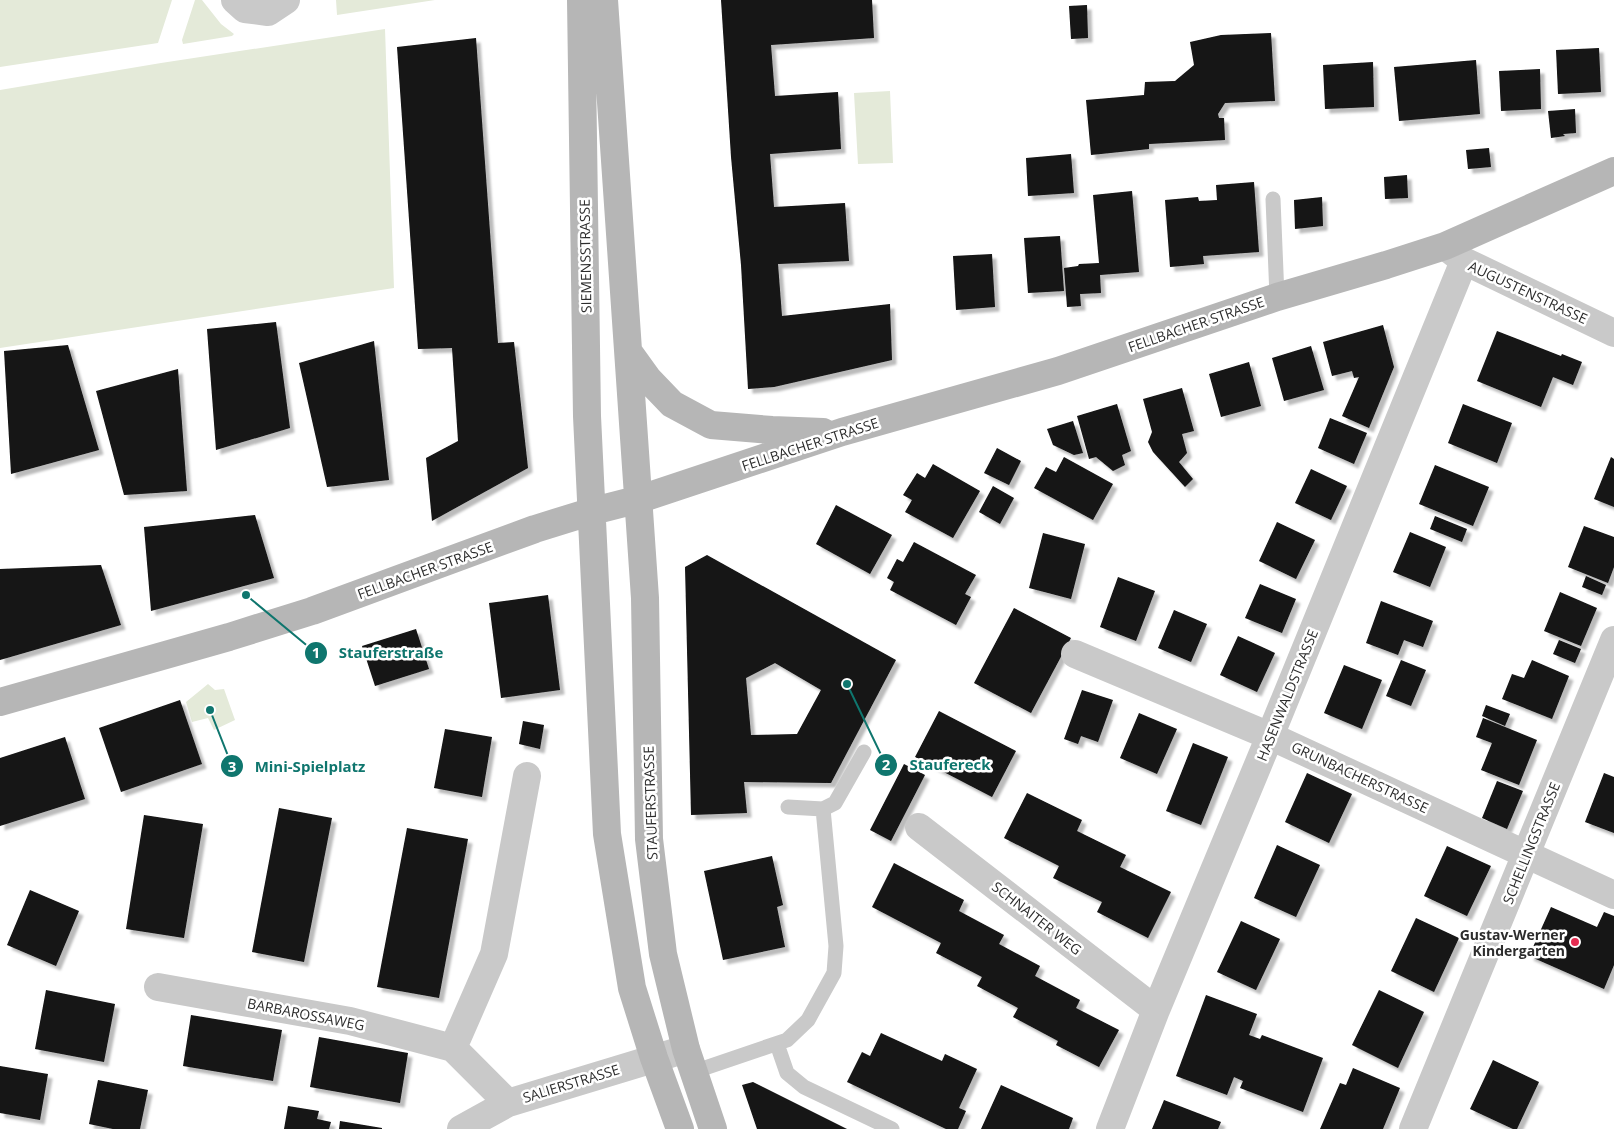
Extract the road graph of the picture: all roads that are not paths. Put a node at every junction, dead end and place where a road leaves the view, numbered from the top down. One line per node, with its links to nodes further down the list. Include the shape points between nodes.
1 (235, 0): 2 (street, via 246,9 268,12)
2 (286, 0)
3 (581, 0): 13 (main road, SIEMENSSTRASSE, via 587,416)
4 (604, 0): 10 (main road)
5 (1614, 171): 7 (main road, FELLBACHER STRASSE)
6 (1273, 199): 8 (lane)
7 (1454, 254): 8 (main road, FELLBACHER STRASSE, via 1386,265); 9 (street, AUGUSTENSTRASSE); 17 (street, HASENWALDSTRASSE)
8 (1277, 296): 11 (main road, FELLBACHER STRASSE, via 1058,372)
9 (1614, 333)
10 (630, 354): 11 (main road, via 672,404 711,425); 12 (main road)
11 (842, 432): 12 (main road, FELLBACHER STRASSE)
12 (640, 499): 13 (main road, FELLBACHER STRASSE); 30 (main road, STAUFERSTRASSE, via 646,598 649,839 664,954)
13 (592, 511): 16 (main road, FELLBACHER STRASSE, via 312,612); 29 (main road, via 607,834 632,988)
14 (1614, 640): 23 (street, SCHELLINGSTRASSE)
15 (1075, 654): 17 (street, GRUNBACHERSTRASSE)
16 (0, 702)
17 (1270, 736): 23 (street, GRUNBACHERSTRASSE); 26 (street, HASENWALDSTRASSE)
18 (864, 752): 21 (lane, via 835,803)
19 (528, 776): 28 (street, via 494,954)
20 (788, 808): 21 (lane)
21 (823, 809): 27 (lane, via 836,946 834,973 808,1020 787,1040)
22 (919, 827): 26 (street, SCHNAITER WEG)
23 (1527, 854): 24 (street, GRUNBACHERSTRASSE); 37 (street, SCHELLINGSTRASSE)
24 (1614, 896)
25 (158, 987): 28 (street, BARBAROSSAWEG, via 350,1021)
26 (1156, 1010): 36 (street, HASENWALDSTRASSE)
27 (777, 1044): 30 (lane); 35 (lane, via 787,1074 804,1087)
28 (453, 1048): 31 (street)
29 (654, 1058): 30 (street, SALIERSTRASSE); 31 (street, SALIERSTRASSE); 33 (main road)
30 (689, 1060): 34 (main road, STAUFERSTRASSE)
31 (508, 1103): 32 (street, SALIERSTRASSE)
32 (461, 1129)
33 (680, 1129)
34 (713, 1129)
35 (892, 1129)
36 (1110, 1129)
37 (1412, 1129)

